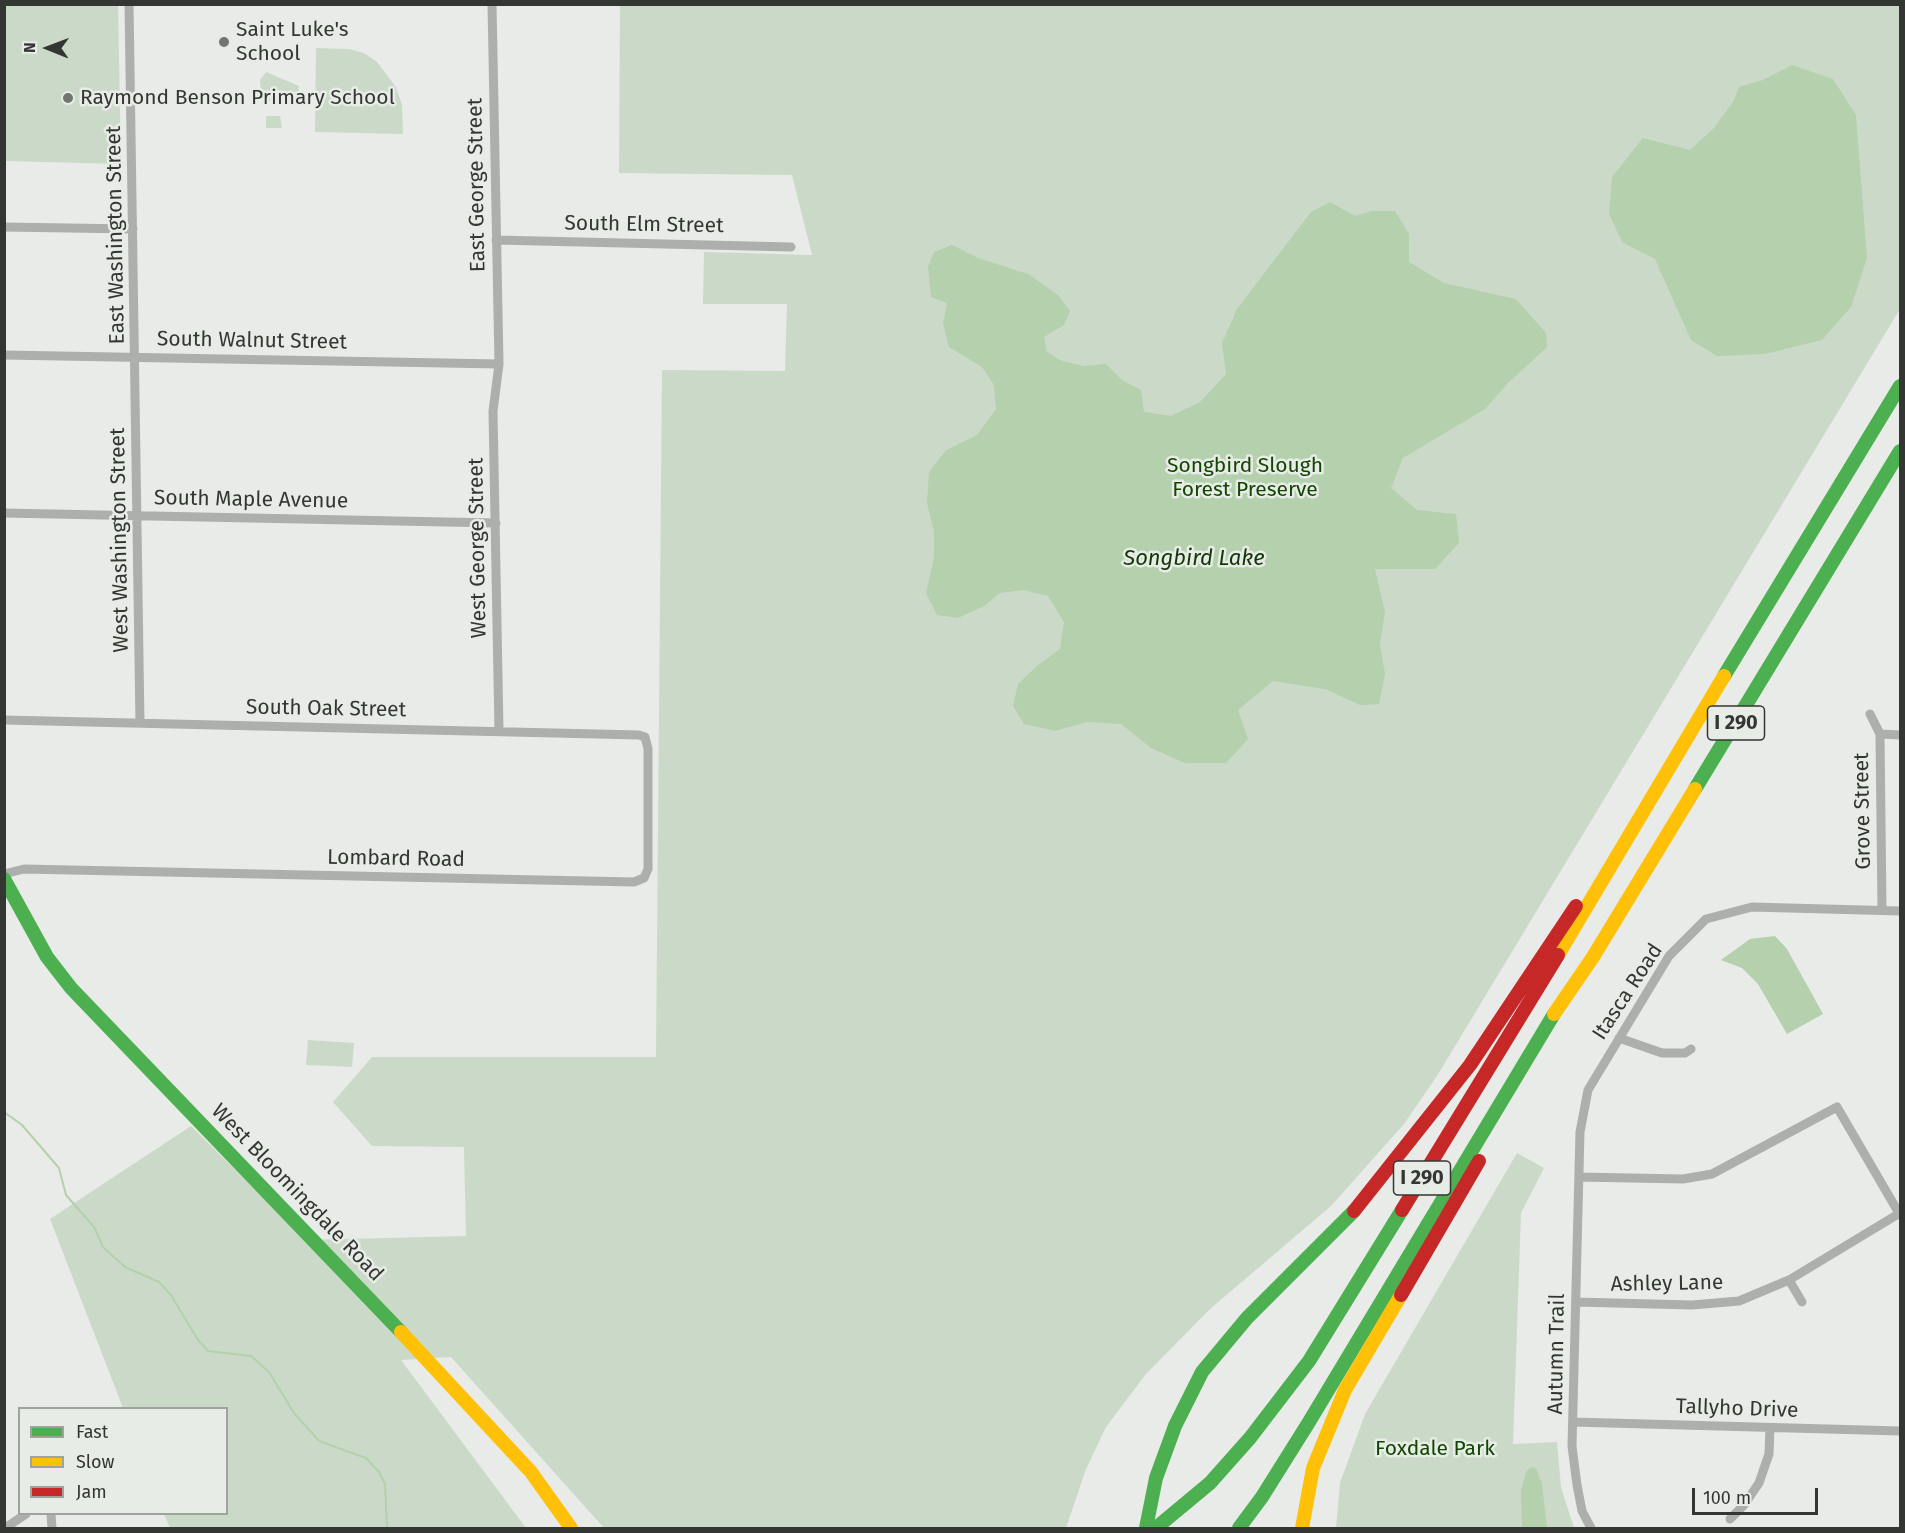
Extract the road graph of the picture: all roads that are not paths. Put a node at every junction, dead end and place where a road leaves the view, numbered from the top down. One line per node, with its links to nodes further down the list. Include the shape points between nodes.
1 (129, 4): 4 (street, East Washington Street)
2 (492, 4): 5 (street, East George Street)
3 (4, 227): 4 (street)
4 (133, 229): 8 (street, East Washington Street)
5 (496, 240): 6 (street, South Elm Street); 9 (street, East George Street)
6 (791, 247)
7 (4, 354): 8 (street, South Walnut Street)
8 (136, 357): 9 (street, South Walnut Street); 13 (street, West Washington Street)
9 (499, 364): 14 (street, West George Street, via 493,411)
10 (1900, 386): 22 (main road, I 290)
11 (1900, 451): 27 (main road, I 290)
12 (4, 513): 13 (street, South Maple Avenue)
13 (138, 516): 14 (street, South Maple Avenue); 17 (street, West Washington Street)
14 (496, 523): 18 (street, West George Street)
15 (1870, 714): 19 (street, Grove Street)
16 (4, 720): 17 (street, South Oak Street)
17 (141, 723): 18 (street, South Oak Street)
18 (499, 731): 21 (street, South Oak Street)
19 (1880, 734): 20 (street); 25 (street, Grove Street)
20 (1900, 735)
21 (645, 737): 23 (street, Lombard Road, via 648,869 640,881 24,870)
22 (1649, 798): 42 (main road, via 1470,1065 1365,1200 1247,1318 1202,1372 1175,1426 1156,1478); 43 (main road, I 290, via 1548,973 1309,1361 1210,1483)
23 (4, 874)
24 (4, 879): 41 (main road, West Bloomingdale Road, via 47,957 71,988 476,1410 531,1473)
25 (1882, 910): 26 (street, Itasca Road); 28 (street, Itasca Road, via 1752,907 1706,920 1669,956)
26 (1900, 911)
27 (1593, 957): 44 (main road, I 290, via 1560,1003 1309,1422); 45 (main road, via 1551,1039 1345,1390 1313,1468)
28 (1619, 1038): 29 (street, via 1662,1053 1685,1053); 30 (street, Itasca Road, via 1588,1090 1582,1110)
29 (1691, 1049)
30 (1579, 1177): 31 (street, via 1683,1179 1712,1174 1837,1107); 33 (street, Autumn Trail)
31 (1900, 1214): 32 (street, Ashley Lane)
32 (1789, 1280): 33 (street, Ashley Lane, via 1722,1304); 34 (street)
33 (1576, 1302): 35 (street, Autumn Trail)
34 (1802, 1302)
35 (1573, 1422): 36 (street, Tallyho Drive); 46 (street, Autumn Trail, via 1575,1474 1582,1511)
36 (1770, 1428): 37 (street, Tallyho Drive); 39 (street, via 1769,1454 1759,1483)
37 (1900, 1431)
38 (24, 1515): 40 (street)
39 (1730, 1519)
40 (5, 1528)
41 (571, 1528)
42 (1146, 1528)
43 (1156, 1528)
44 (1239, 1528)
45 (1302, 1528)
46 (1591, 1528)

